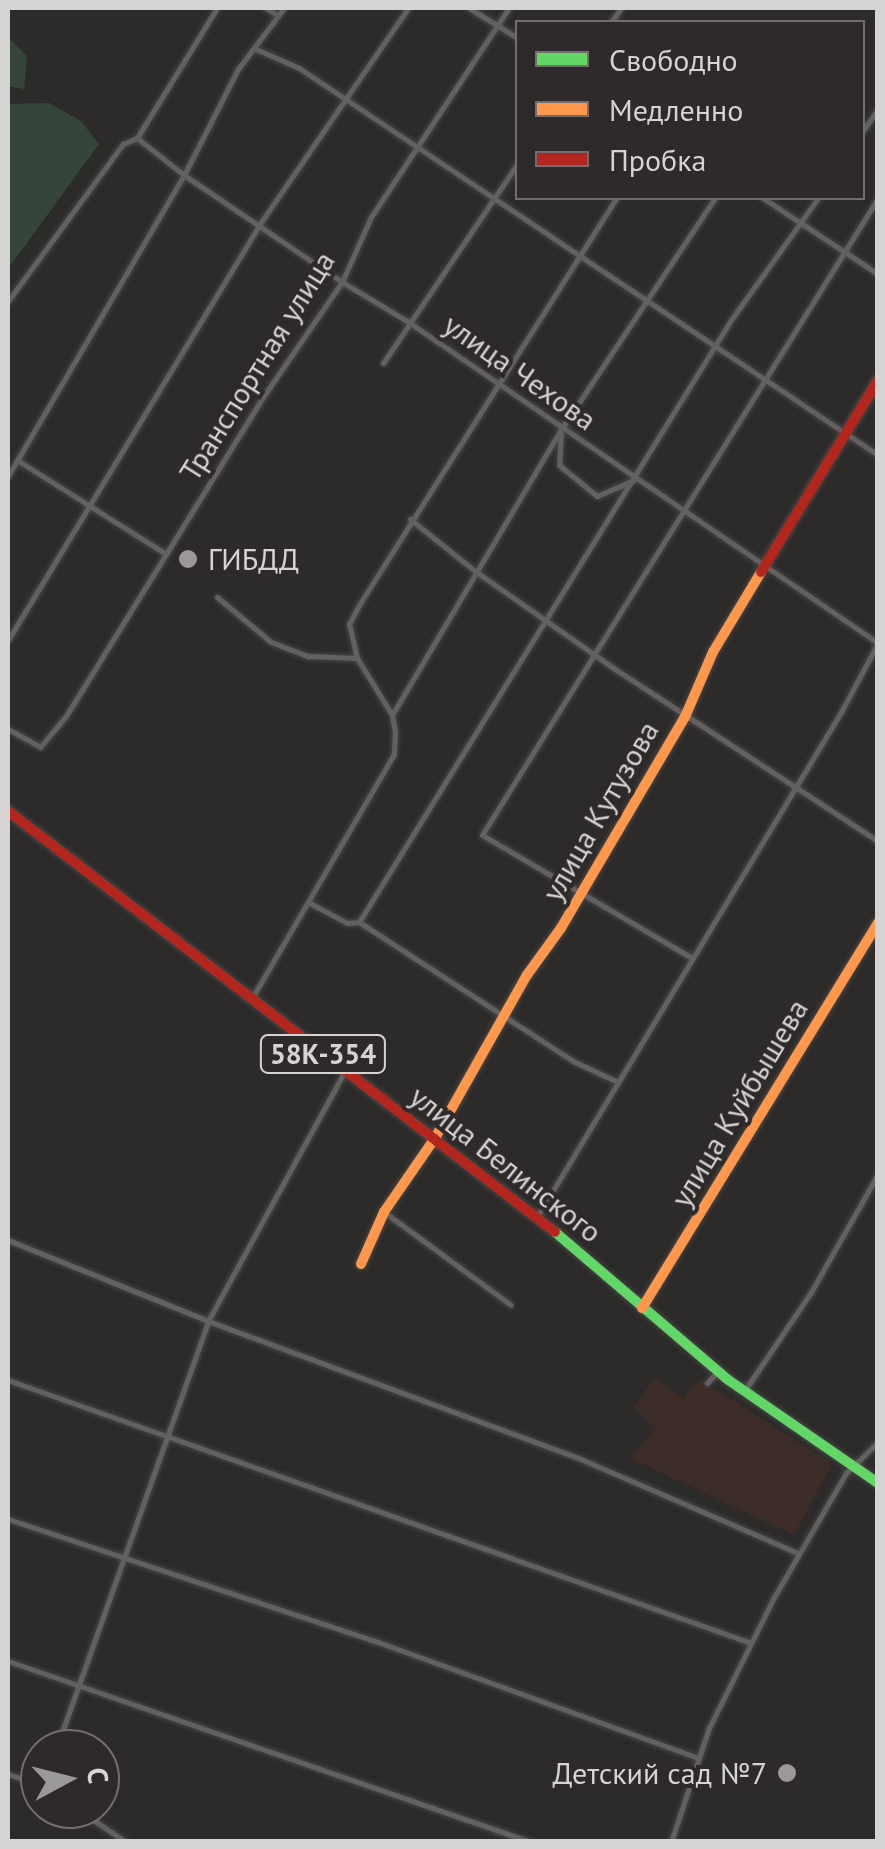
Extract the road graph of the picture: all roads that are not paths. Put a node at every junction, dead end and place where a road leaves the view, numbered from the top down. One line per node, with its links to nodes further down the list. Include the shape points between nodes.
1 (217, 8): 12 (street)
2 (266, 8): 7 (street)
3 (284, 8): 7 (street)
4 (408, 8): 11 (street)
5 (469, 8): 8 (street)
6 (510, 8): 8 (street, Транспортная улица)
7 (277, 15): 10 (street)
8 (500, 27): 9 (street); 13 (street, Транспортная улица)
9 (515, 36)
10 (256, 49): 11 (street, via 299,68); 15 (street, via 238,69)
11 (345, 102): 13 (street); 23 (street)
12 (138, 138): 15 (street, улица Чехова); 29 (street, via 124,144)
13 (420, 148): 16 (street); 27 (street, Транспортная улица, via 371,217)
14 (515, 167): 16 (street)
15 (184, 175): 23 (street, улица Чехова); 39 (street)
16 (494, 196): 25 (street); 30 (street)
17 (878, 198): 24 (street)
18 (615, 200): 25 (street)
19 (714, 200): 28 (street)
20 (767, 200): 22 (street)
21 (817, 200): 22 (street)
22 (800, 223): 24 (street); 31 (street)
23 (259, 226): 27 (street, улица Чехова); 42 (street)
24 (845, 251): 26 (street); 33 (street)
25 (580, 254): 28 (street); 35 (street)
26 (878, 274)
27 (342, 282): 30 (street, улица Чехова); 45 (street, Транспортная улица)
28 (650, 299): 31 (street); 36 (street)
29 (8, 301)
30 (410, 323): 32 (street); 35 (street, улица Чехова)
31 (716, 344): 33 (street); 41 (street)
32 (383, 363)
33 (765, 380): 37 (street); 43 (street)
34 (878, 380): 37 (main road, улица Кутузова)
35 (500, 383): 36 (street, улица Чехова); 44 (street)
36 (562, 428): 41 (street, улица Чехова); 41 (street, via 559,465 597,496); 47 (street)
37 (846, 434): 38 (street); 46 (main road, улица Кутузова)
38 (878, 455)
39 (17, 460): 40 (street); 42 (street)
40 (8, 476)
41 (637, 478): 43 (street, улица Чехова); 49 (street)
42 (91, 506): 45 (street); 50 (street)
43 (687, 511): 46 (street, улица Чехова); 52 (street)
44 (410, 519): 47 (street); 53 (street, via 349,624)
45 (166, 554): 56 (street, Транспортная улица, via 40,747)
46 (765, 569): 51 (street, улица Чехова); 55 (main road, улица Кутузова, via 713,652)
47 (475, 570): 49 (street); 54 (street)
48 (217, 597): 53 (street, via 270,642 308,656)
49 (546, 616): 52 (street); 62 (street)
50 (8, 640)
51 (878, 643): 57 (street)
52 (595, 652): 55 (street); 60 (street, via 482,835)
53 (357, 658): 54 (street)
54 (392, 716): 61 (street, via 394,754)
55 (685, 716): 57 (street); 60 (main road, улица Кутузова)
56 (8, 729)
57 (796, 786): 59 (street); 64 (street)
58 (8, 811): 65 (main road, улица Белинского / 58К-354)
59 (878, 841)
60 (578, 893): 64 (street); 66 (main road, улица Кутузова)
61 (308, 902): 62 (street); 65 (street)
62 (359, 922): 66 (street)
63 (878, 923): 76 (main road, улица Куйбышева)
64 (692, 958): 68 (street)
65 (252, 998): 67 (main road, улица Белинского / 58К-354)
66 (505, 1017): 68 (street); 69 (main road, улица Кутузова)
67 (345, 1071): 69 (main road, улица Белинского / 58К-354); 77 (street)
68 (618, 1082): 72 (street)
69 (435, 1138): 71 (main road, улица Кутузова); 72 (main road, улица Белинского / 58К-354)
70 (878, 1174): 81 (street)
71 (384, 1212): 74 (main road, улица Кутузова); 75 (street)
72 (537, 1217): 76 (main road, улица Белинского / 58К-354)
73 (8, 1240): 77 (street)
74 (361, 1264)
75 (511, 1305)
76 (642, 1308): 78 (main road, улица Белинского)
77 (208, 1321): 82 (street); 87 (street, via 575,1458)
78 (718, 1371): 80 (street); 81 (main road, улица Белинского)
79 (8, 1380): 82 (street)
80 (706, 1383)
81 (745, 1390): 84 (main road, улица Белинского)
82 (166, 1436): 88 (street); 89 (street)
83 (878, 1442): 84 (street)
84 (853, 1466): 85 (main road, улица Белинского); 87 (street)
85 (878, 1483)
86 (8, 1519): 88 (street)
87 (798, 1554): 89 (street)
88 (123, 1557): 91 (street); 93 (street)
89 (751, 1642): 93 (street)
90 (8, 1661): 91 (street)
91 (78, 1684): 92 (street); 94 (street)
92 (63, 1729)
93 (698, 1758): 95 (street)
94 (531, 1842)
95 (671, 1842)

